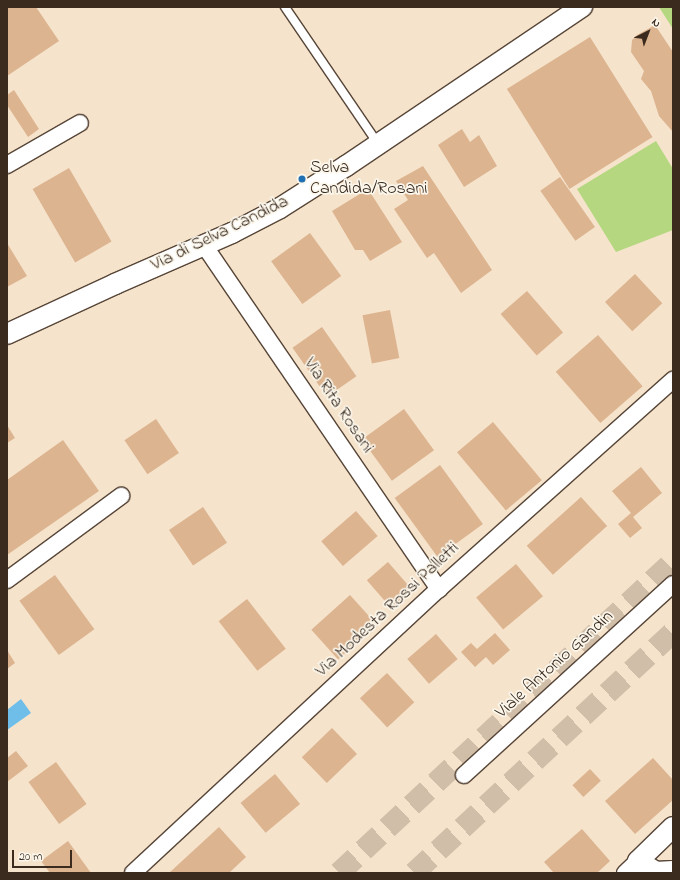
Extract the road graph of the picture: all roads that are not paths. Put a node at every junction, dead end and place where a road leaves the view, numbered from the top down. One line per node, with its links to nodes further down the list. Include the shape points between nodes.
1 (285, 7): 4 (lane)
2 (582, 7): 4 (street, Via di Selva Candida)
3 (80, 123): 5 (street)
4 (378, 144): 6 (street, Via di Selva Candida, via 280,208)
5 (7, 165)
6 (204, 245): 7 (street, Via di Selva Candida); 12 (street, Via Rita Rosani)
7 (7, 334)
8 (673, 380): 12 (street, Via Modesta Rossi Palletti)
9 (121, 496): 10 (street)
10 (7, 580)
11 (673, 584): 13 (street, Viale Antonio Gandin)
12 (439, 589): 17 (street, Via Modesta Rossi Palletti)
13 (464, 775)
14 (673, 827): 15 (street)
15 (632, 867): 16 (street, via 656,872)
16 (673, 871)
17 (133, 873)

